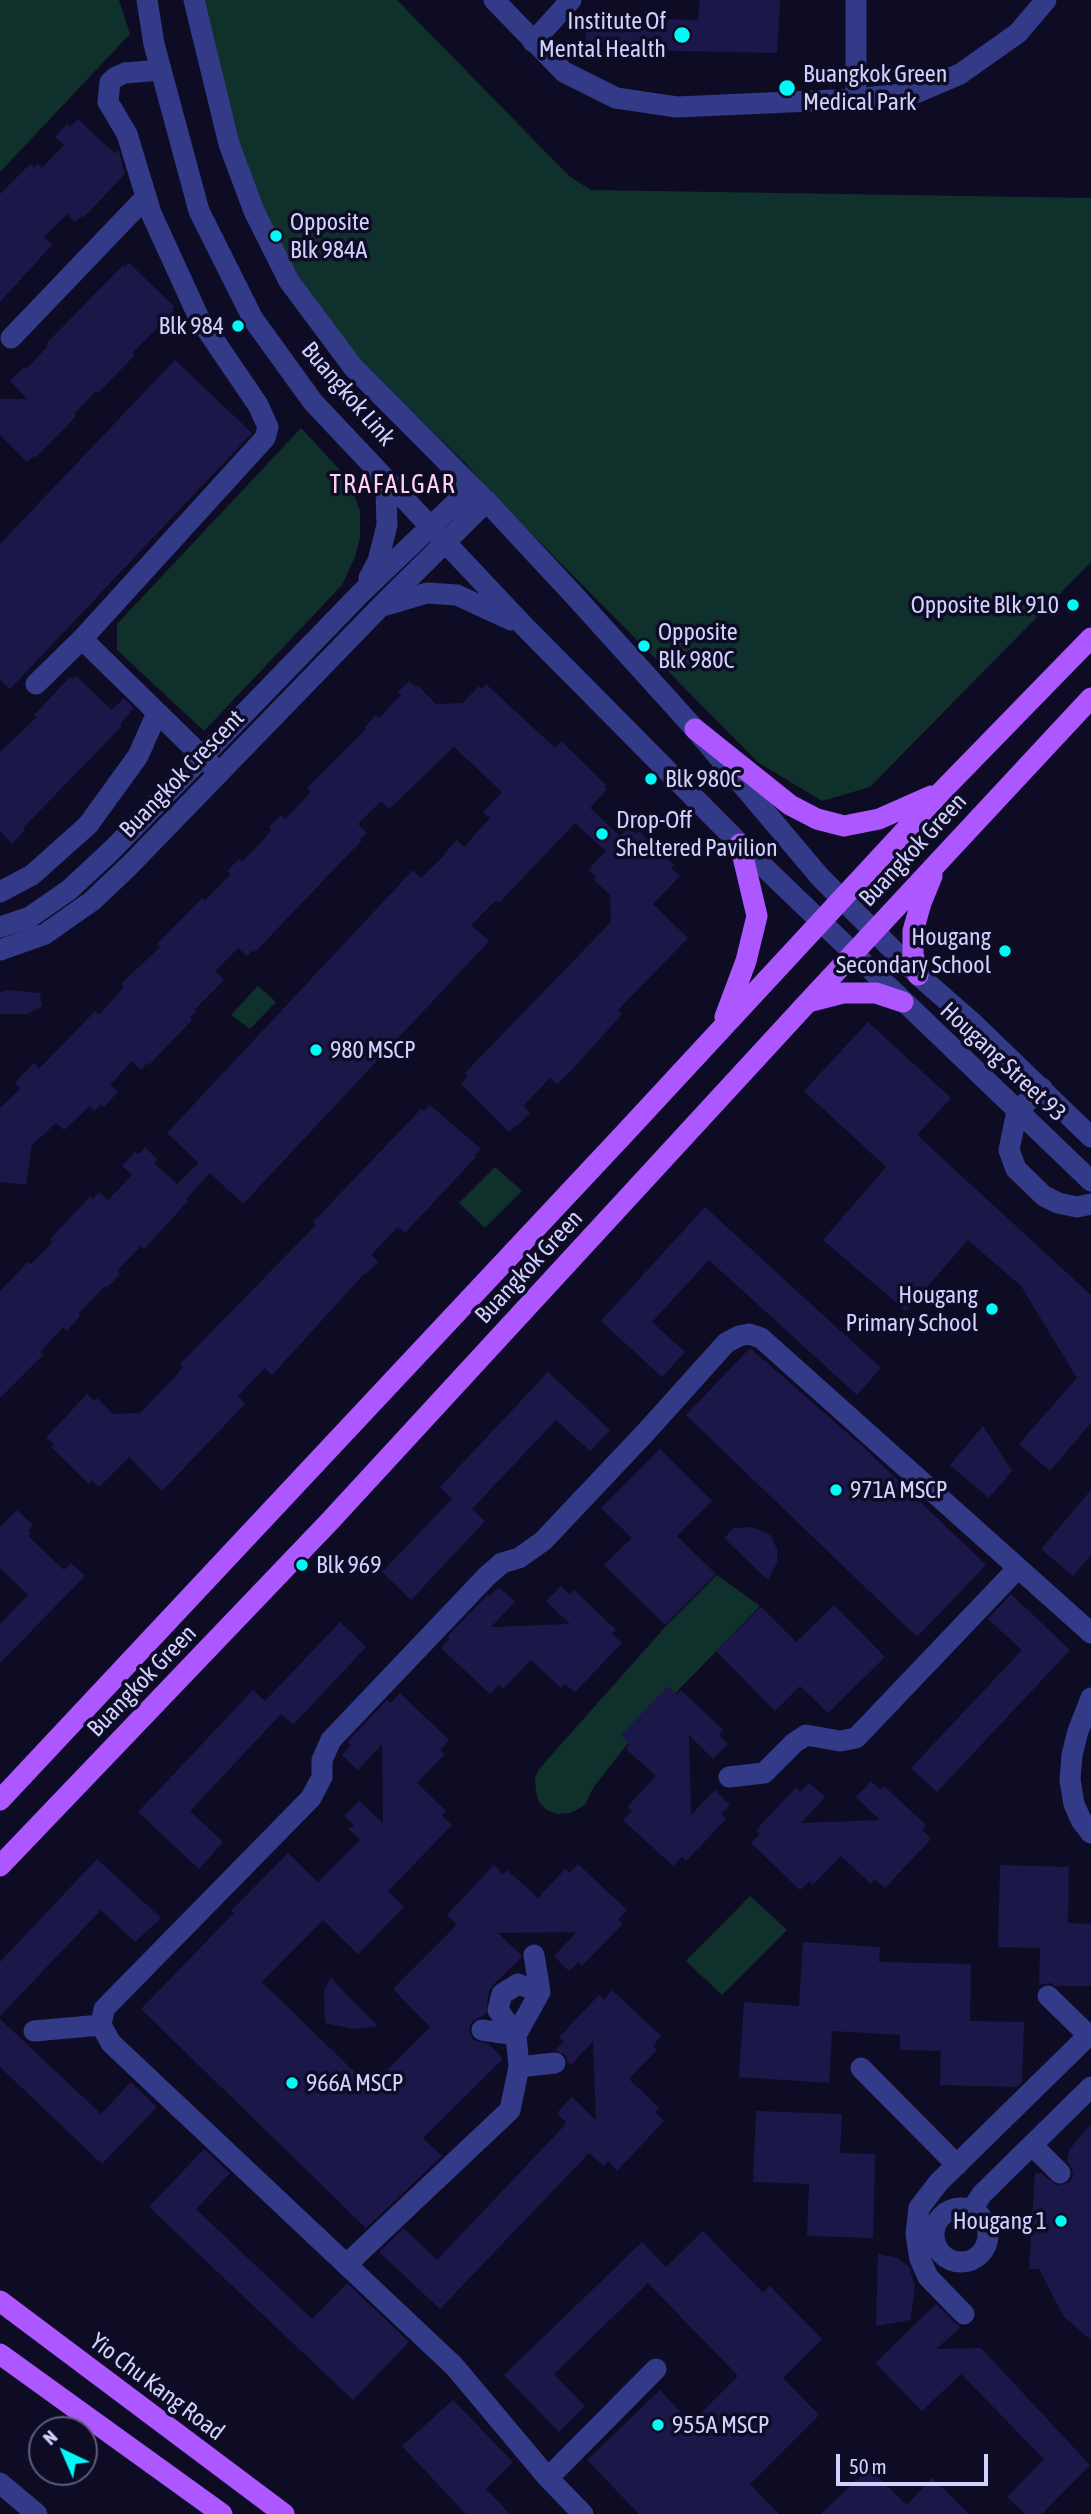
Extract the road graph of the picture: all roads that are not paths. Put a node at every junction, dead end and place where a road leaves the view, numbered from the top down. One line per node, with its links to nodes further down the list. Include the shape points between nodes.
1 (148, 0): 8 (street, Buangkok Link)
2 (194, 0): 13 (street, Buangkok Link, via 229,144 254,211 289,281 353,368)
3 (494, 0): 7 (street)
4 (571, 0): 7 (street)
5 (856, 0): 9 (street)
6 (1046, 0): 9 (street, via 1018,33 960,74 918,92)
7 (533, 42): 9 (street, via 564,72 616,98 677,107)
8 (160, 70): 10 (street, via 125,73 110,82 108,92 111,110 127,134); 12 (street, Buangkok Link, via 199,211 253,319 313,402)
9 (856, 99)
10 (146, 197): 11 (street); 19 (street, via 199,318 268,427 265,438)
11 (11, 338)
12 (375, 467): 14 (street, Buangkok Link); 15 (street, Buangkok Crescent, via 386,492 387,525 378,561)
13 (480, 494): 14 (street, Buangkok Crescent); 25 (street, Buangkok Link)
14 (438, 534): 15 (street, Buangkok Crescent); 16 (street, Buangkok Crescent); 17 (street, Buangkok Link)
15 (360, 594): 20 (street, Buangkok Crescent)
16 (381, 607): 17 (street, Buangkok Crescent, via 427,593 457,595); 21 (street, Buangkok Crescent)
17 (525, 627): 29 (street, Buangkok Link)
18 (1091, 638): 28 (main road, Buangkok Green)
19 (82, 639): 22 (street); 24 (street)
20 (292, 665): 21 (street); 26 (street, Buangkok Crescent)
21 (309, 682): 27 (street, Buangkok Crescent)
22 (36, 684)
23 (1091, 698): 30 (main road, Buangkok Green)
24 (157, 713): 26 (street); 31 (street, via 138,756 88,825 32,875)
25 (695, 729): 28 (main road, via 790,805 817,819 844,826 878,819); 32 (street, Buangkok Link)
26 (203, 757): 27 (street); 34 (street, Buangkok Crescent, via 69,890 30,917)
27 (220, 774): 36 (street, Buangkok Crescent, via 92,901 44,934)
28 (940, 793): 32 (main road, Buangkok Green)
29 (740, 844): 33 (street, Buangkok Link); 41 (main road, via 757,916 746,961)
30 (937, 864): 35 (main road, Buangkok Green); 38 (main road, via 913,931)
31 (0, 892)
32 (841, 899): 33 (main road, Buangkok Green); 35 (street, Hougang Street 93)
33 (820, 922): 37 (street, Hougang Street 93); 41 (main road, Buangkok Green)
34 (0, 927)
35 (874, 931): 37 (main road, Buangkok Green); 38 (street, Hougang Street 93)
36 (0, 950)
37 (853, 954): 39 (main road, Buangkok Green); 40 (street, Hougang Street 93)
38 (918, 975): 42 (street, Hougang Street 93)
39 (808, 1002): 40 (main road, via 843,993 876,993); 53 (main road, Buangkok Green, via 330,1521)
40 (903, 1002): 43 (street, Hougang Street 93)
41 (720, 1029): 51 (main road, Buangkok Green)
42 (1042, 1088): 43 (street); 44 (street, Hougang Street 93)
43 (1017, 1111): 45 (street, Hougang Street 93); 46 (street, via 1009,1150 1016,1169 1058,1203)
44 (1091, 1137)
45 (1091, 1181)
46 (1091, 1204)
47 (1018, 1568): 48 (street); 50 (street, via 856,1738 839,1741 806,1735 764,1773); 57 (street, via 761,1338 739,1336 726,1343 543,1541 486,1576 331,1740 312,1798 104,2009)
48 (1091, 1633)
49 (1091, 1698): 52 (street, via 1075,1742 1070,1780 1074,1804)
50 (729, 1777)
51 (0, 1800)
52 (1091, 1833)
53 (0, 1866)
54 (534, 1955): 55 (street)
55 (540, 1992): 61 (street); 61 (street, via 518,1984 502,1994 498,2010)
56 (1048, 1996): 60 (street)
57 (101, 2025): 59 (street); 70 (street, via 111,2043)
58 (482, 2030): 61 (street)
59 (34, 2031)
60 (1090, 2034): 67 (street)
61 (516, 2035): 63 (street)
62 (555, 2063): 63 (street)
63 (520, 2067): 70 (street, via 510,2110)
64 (861, 2068): 67 (street)
65 (1091, 2087): 66 (street)
66 (1032, 2145): 68 (street); 69 (street)
67 (957, 2165): 72 (street, via 919,2208 916,2234 928,2277)
68 (1060, 2174)
69 (972, 2209)
70 (347, 2264): 75 (street, via 454,2366)
71 (0, 2301): 79 (main road, Yio Chu Kang Road)
72 (964, 2314)
73 (0, 2354): 78 (main road)
74 (656, 2369): 75 (street)
75 (548, 2478): 80 (street)
76 (0, 2483): 77 (street)
77 (37, 2514)
78 (222, 2514)
79 (284, 2514)
80 (583, 2514)

